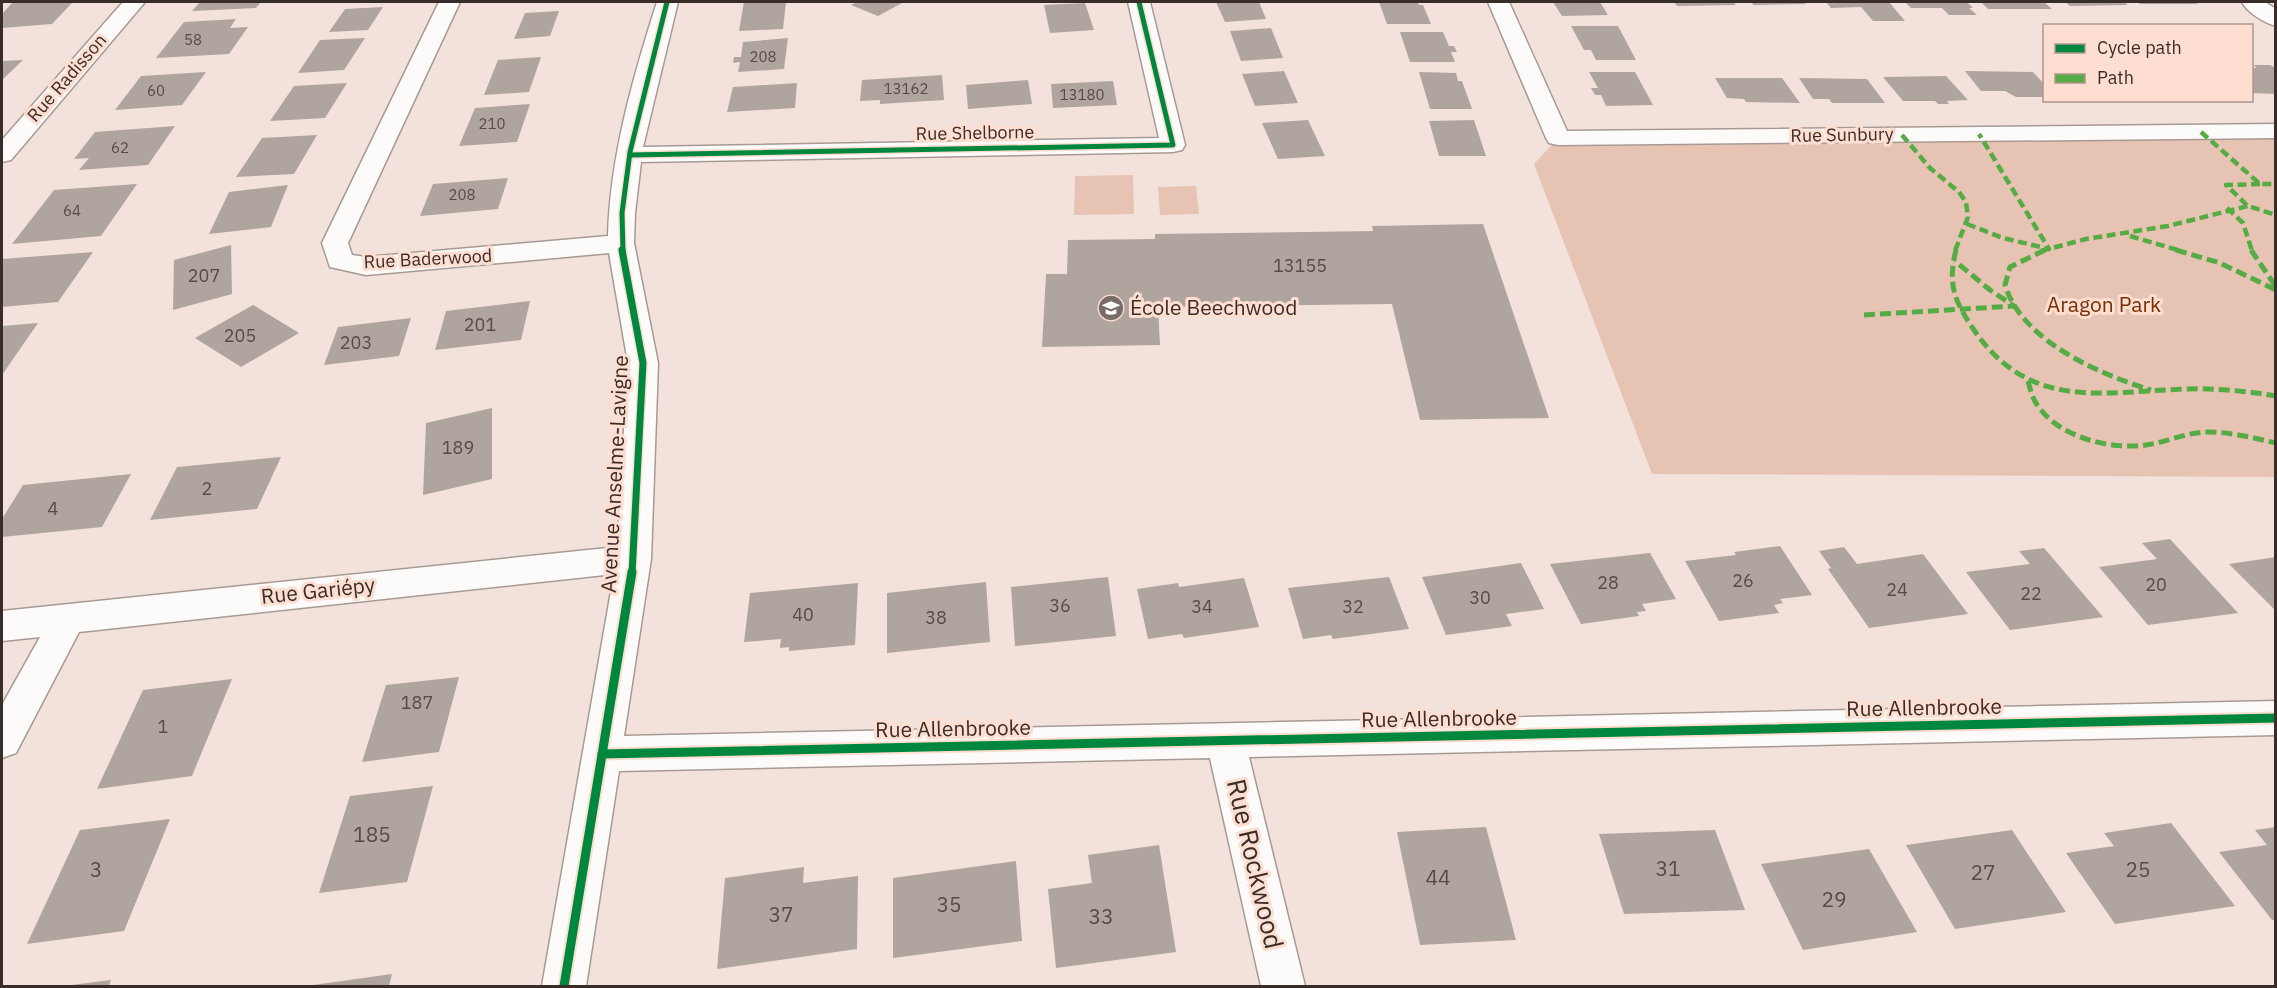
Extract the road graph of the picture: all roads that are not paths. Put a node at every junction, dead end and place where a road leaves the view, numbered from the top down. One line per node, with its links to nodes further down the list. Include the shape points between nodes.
1 (134, 2): 9 (street, Rue Radisson)
2 (449, 2): 11 (street, Rue Baderwood, via 335,243 340,261 366,266)
3 (667, 2): 10 (street, Avenue Anselme-Lavigne)
4 (1139, 2): 10 (street, Rue Shelborne, via 1173,145)
5 (1498, 2): 8 (street, Rue Sunbury, via 1558,138)
6 (2252, 2): 7 (street)
7 (2276, 20)
8 (2276, 131)
9 (6, 144)
10 (630, 155): 11 (street, Avenue Anselme-Lavigne)
11 (621, 243): 12 (street, Avenue Anselme-Lavigne, via 643,363)
12 (634, 559): 13 (street, Rue Gariépy); 18 (street, Avenue Anselme-Lavigne)
13 (68, 619): 14 (street, Rue Gariépy); 16 (street)
14 (2, 626)
15 (2276, 718): 17 (street, Rue Allenbrooke)
16 (2, 741)
17 (1226, 742): 18 (street, Rue Allenbrooke); 20 (street, Rue Rockwood)
18 (602, 754): 19 (street, Avenue Anselme-Lavigne)
19 (564, 987)
20 (1283, 987)

